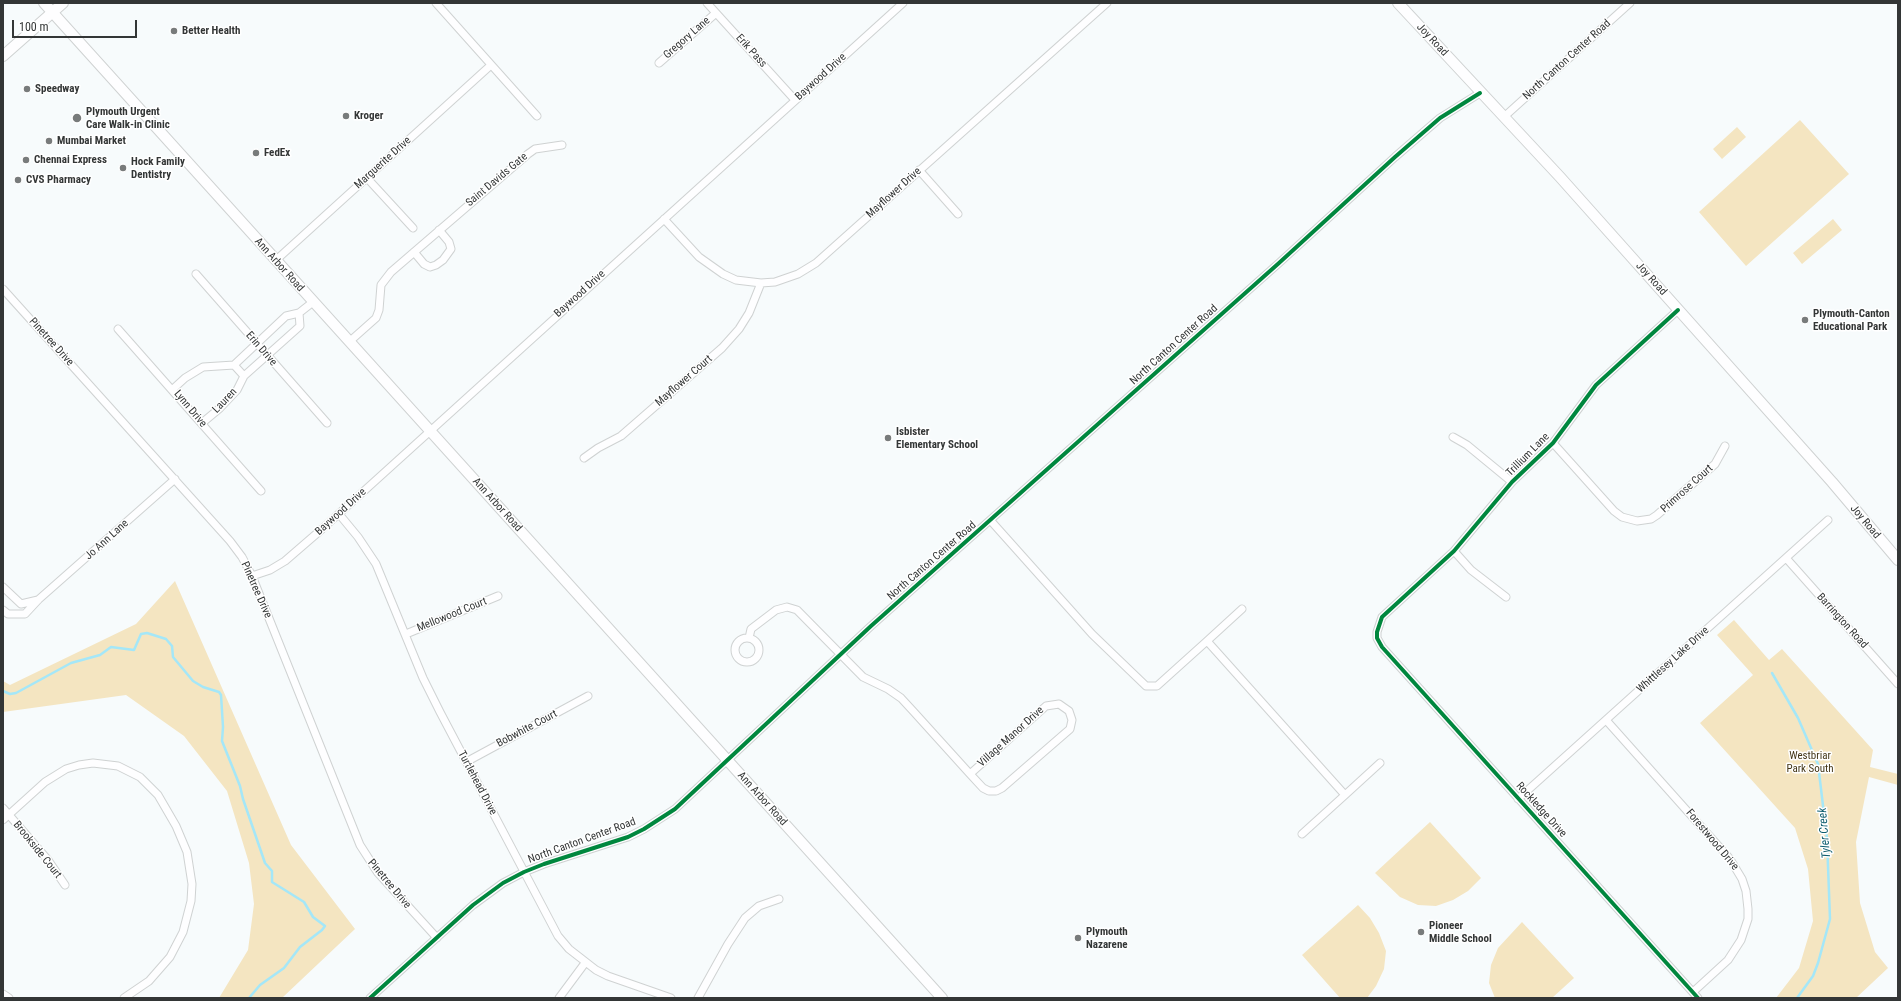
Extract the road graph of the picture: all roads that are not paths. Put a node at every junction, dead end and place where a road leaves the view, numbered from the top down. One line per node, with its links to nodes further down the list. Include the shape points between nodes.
1 (44, 3): 9 (main road, Ann Arbor Road)
2 (63, 3): 9 (main road)
3 (436, 3): 13 (street)
4 (708, 3): 10 (street, Erik Pass)
5 (903, 3): 15 (street, Baywood Drive)
6 (1398, 3): 14 (main road, Joy Road)
7 (1630, 3): 17 (street, North Canton Center Road)
8 (1104, 4): 19 (street, Mayflower Drive)
9 (52, 12): 11 (main road); 26 (main road, Ann Arbor Road)
10 (716, 12): 12 (street, Gregory Lane); 15 (street, Erik Pass)
11 (3, 56)
12 (658, 63)
13 (491, 65): 16 (street); 20 (street, Marguerite Drive)
14 (1480, 93): 17 (main road, Joy Road); 52 (street, North Canton Center Road, via 1440,118 1395,157)
15 (795, 100): 22 (street, Baywood Drive)
16 (537, 116)
17 (1505, 116): 31 (main road, Joy Road)
18 (562, 145): 24 (street, Saint Davids Gate, via 535,149)
19 (919, 170): 21 (street); 28 (street, Mayflower Drive, via 811,267 787,279)
20 (367, 178): 23 (street); 26 (street, Marguerite Drive)
21 (958, 214)
22 (664, 219): 28 (street, Mayflower Drive, via 712,268 736,280); 42 (street, Baywood Drive)
23 (412, 228)
24 (439, 230): 25 (street, Saint Davids Gate); 25 (street, via 449,242 451,249 443,260 430,267)
25 (414, 252): 34 (street, Saint Davids Gate, via 384,279 376,318)
26 (275, 261): 30 (main road, Ann Arbor Road)
27 (196, 274): 35 (street, Erin Drive)
28 (761, 283): 46 (street, Mayflower Court, via 749,313 726,344 621,436)
29 (3, 289): 47 (street, Pinetree Drive)
30 (313, 302): 32 (street); 34 (main road, Ann Arbor Road)
31 (1678, 310): 44 (street, Trillium Lane, via 1596,385); 55 (main road, Joy Road)
32 (299, 313): 35 (street, via 286,316); 36 (street, Lauren, via 300,326)
33 (118, 329): 39 (street, Lynn Drive)
34 (349, 342): 42 (main road, Ann Arbor Road)
35 (257, 344): 36 (street, Erin Drive); 37 (street)
36 (268, 356): 38 (street, Lauren); 41 (street, Erin Drive)
37 (234, 365): 38 (street, Lauren); 39 (street, via 203,367)
38 (244, 376): 40 (street, Lauren, via 237,390)
39 (173, 389): 40 (street, Lynn Drive)
40 (202, 423): 49 (street, Lynn Drive)
41 (327, 423)
42 (430, 432): 50 (street, Baywood Drive); 72 (main road, Ann Arbor Road)
43 (1453, 437): 48 (street, via 1467,445)
44 (1553, 443): 45 (street, Primrose Court, via 1614,510 1622,517 1637,521 1651,519 1657,515 1715,464); 48 (street, Trillium Lane)
45 (1725, 446)
46 (584, 458)
47 (175, 479): 56 (street, Pinetree Drive, via 230,541); 60 (street, Jo Ann Lane)
48 (1512, 482): 53 (street, Trillium Lane)
49 (262, 490)
50 (339, 514): 56 (street, Baywood Drive, via 285,561); 64 (street, Turtlehead Drive, via 376,564)
51 (1828, 520): 54 (street, Whittlesey Lake Drive)
52 (991, 521): 66 (street, via 1092,634 1146,686 1157,686); 67 (street, North Canton Center Road)
53 (1454, 551): 59 (street, via 1471,570); 63 (street, Trillium Lane, via 1382,617)
54 (1786, 558): 68 (street, Barrington Road); 70 (street, Whittlesey Lake Drive)
55 (1898, 560)
56 (252, 576): 83 (street, Pinetree Drive, via 360,845 378,873)
57 (3, 587): 60 (street, via 21,604)
58 (498, 596): 64 (street, Mellowood Court)
59 (1506, 597)
60 (38, 600): 62 (street, Jo Ann Lane, via 25,614 8,614)
61 (1242, 609): 66 (street)
62 (3, 610)
63 (1377, 632): 76 (street, Rockledge Drive, via 1382,647)
64 (406, 634): 71 (street, Turtlehead Drive, via 423,678)
65 (749, 638): 67 (street, Village Manor Drive, via 751,629 764,618 783,608 791,608 802,613)
66 (1207, 641): 75 (street)
67 (840, 656): 72 (street, North Canton Center Road); 74 (street, Village Manor Drive, via 863,677 901,698)
68 (1898, 684)
69 (588, 696): 71 (street, Bobwhite Court)
70 (1606, 720): 76 (street, Whittlesey Lake Drive); 86 (street, Forestwood Drive, via 1730,859 1740,873 1746,891 1748,918 1737,948)
71 (466, 762): 80 (street, Turtlehead Drive)
72 (727, 762): 80 (street, North Canton Center Road, via 675,809 644,829 615,842); 93 (main road, Ann Arbor Road)
73 (1380, 763): 75 (street)
74 (970, 774): 74 (street, Village Manor Drive, via 986,790 996,791 1002,788 1070,729 1070,711 1059,704 1046,706)
75 (1345, 795): 79 (street)
76 (1518, 799): 86 (street, Rockledge Drive)
77 (3, 808): 78 (street, Brookside Court)
78 (6, 817): 81 (street, Brookside Court, via 48,860); 88 (street, via 45,782 66,769 93,763 118,766 140,777 158,795 187,852 192,884 191,901 183,932 170,957 149,981)
79 (1302, 834)
80 (524, 872): 83 (street, North Canton Center Road, via 484,896); 84 (street, Turtlehead Drive, via 558,936)
81 (65, 885)
82 (779, 899): 92 (street, via 759,906 745,918)
83 (437, 938): 89 (street, North Canton Center Road)
84 (585, 963): 90 (street); 91 (street, Turtlehead Drive, via 608,976)
85 (3, 994): 87 (street)
86 (1695, 995)
87 (9, 998)
88 (124, 998)
89 (370, 998)
90 (559, 998)
91 (671, 998)
92 (698, 998)
93 (942, 998)

